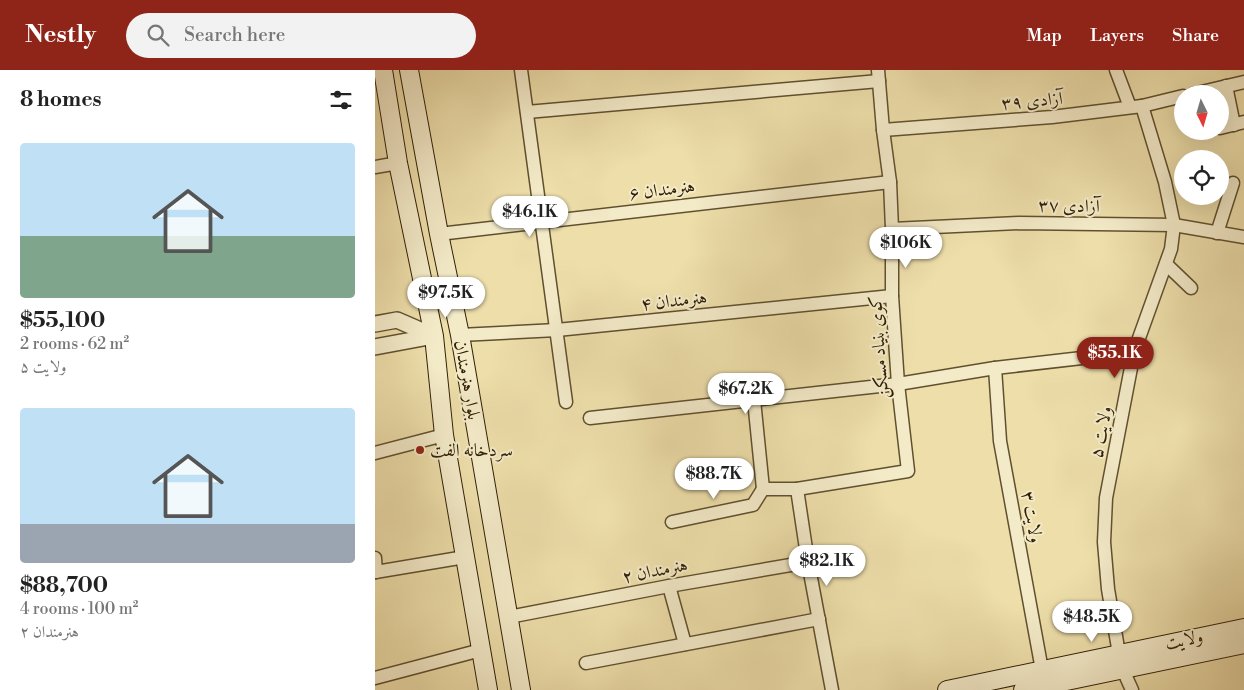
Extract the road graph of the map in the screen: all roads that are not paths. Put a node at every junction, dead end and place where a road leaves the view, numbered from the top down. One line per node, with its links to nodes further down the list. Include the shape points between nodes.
1 (383, 70): 14 (main road, بلوار هنرمندان)
2 (409, 70): 22 (main road, بلوار هنرمندان)
3 (521, 70): 11 (street)
4 (1115, 70): 10 (street, ولایت ۵)
5 (879, 76): 11 (street); 13 (street, کوی بنیاد مسکن)
6 (1244, 82): 7 (street)
7 (1229, 85)
8 (1229, 95): 12 (street)
9 (1174, 98): 10 (street, آزادی ۳۹)
10 (1136, 107): 13 (street, آزادی ۳۹); 19 (street, ولایت ۵, via 1165,182)
11 (527, 112): 18 (street)
12 (1239, 124)
13 (883, 130): 16 (street, کوی بنیاد مسکن)
14 (398, 163): 15 (street); 30 (main road, بلوار هنرمندان)
15 (375, 167)
16 (890, 182): 18 (street, هنرمندان ۶); 20 (street, کوی بنیاد مسکن)
17 (1233, 184): 21 (street)
18 (542, 222): 22 (street, هنرمندان ۶); 28 (street)
19 (1174, 225): 20 (street, آزادی ۳۷, via 1019,222); 21 (street, آزادی ۳۷); 24 (street, ولایت ۵)
20 (892, 229): 26 (street, کوی بنیاد مسکن)
21 (1217, 233): 23 (street, آزادی ۳۷)
22 (439, 234): 29 (main road, بلوار هنرمندان)
23 (1244, 237)
24 (1166, 264): 25 (street); 32 (street, ولایت ۵)
25 (1191, 288)
26 (892, 296): 28 (street, هنرمندان ۴); 34 (street, کوی بنیاد مسکن)
27 (375, 324): 30 (street, via 397,320)
28 (557, 330): 29 (street, هنرمندان ۴); 36 (street)
29 (460, 335): 30 (main road); 48 (main road, بلوار هنرمندان)
30 (434, 336): 31 (street); 38 (main road, بلوار هنرمندان)
31 (375, 346)
32 (1134, 352): 33 (street); 54 (street, ولایت ۵, via 1106,498 1103,542)
33 (995, 368): 34 (street); 56 (street, ولایت ۳, via 1000,441)
34 (898, 384): 35 (street); 41 (street, کوی بنیاد مسکن, via 908,471)
35 (754, 400): 37 (street); 40 (street)
36 (566, 402)
37 (590, 418)
38 (444, 436): 39 (street); 43 (main road, بلوار هنرمندان)
39 (375, 453)
40 (763, 489): 41 (street); 42 (street, via 753,505)
41 (797, 489): 45 (street)
42 (672, 522)
43 (465, 557): 46 (street); 53 (main road, بلوار هنرمندان)
44 (375, 558): 46 (street)
45 (808, 562): 47 (street, هنرمندان ۲); 49 (street)
46 (376, 572)
47 (669, 586): 48 (street, هنرمندان ۲); 51 (street)
48 (509, 617): 59 (main road, بلوار هنرمندان)
49 (819, 619): 51 (street); 60 (street)
50 (1244, 628): 54 (main road, ولایت)
51 (685, 644): 55 (street)
52 (1244, 644): 54 (main road, ولایت)
53 (481, 650): 57 (street); 58 (main road, بلوار هنرمندان)
54 (1121, 662): 56 (main road, ولایت); 62 (main road, ولایت); 63 (street, ولایت ۵)
55 (586, 663)
56 (1041, 670): 61 (main road, ولایت)
57 (375, 678)
58 (488, 690)
59 (521, 690)
60 (832, 690)
61 (947, 690)
62 (1023, 690)
63 (1132, 690)

